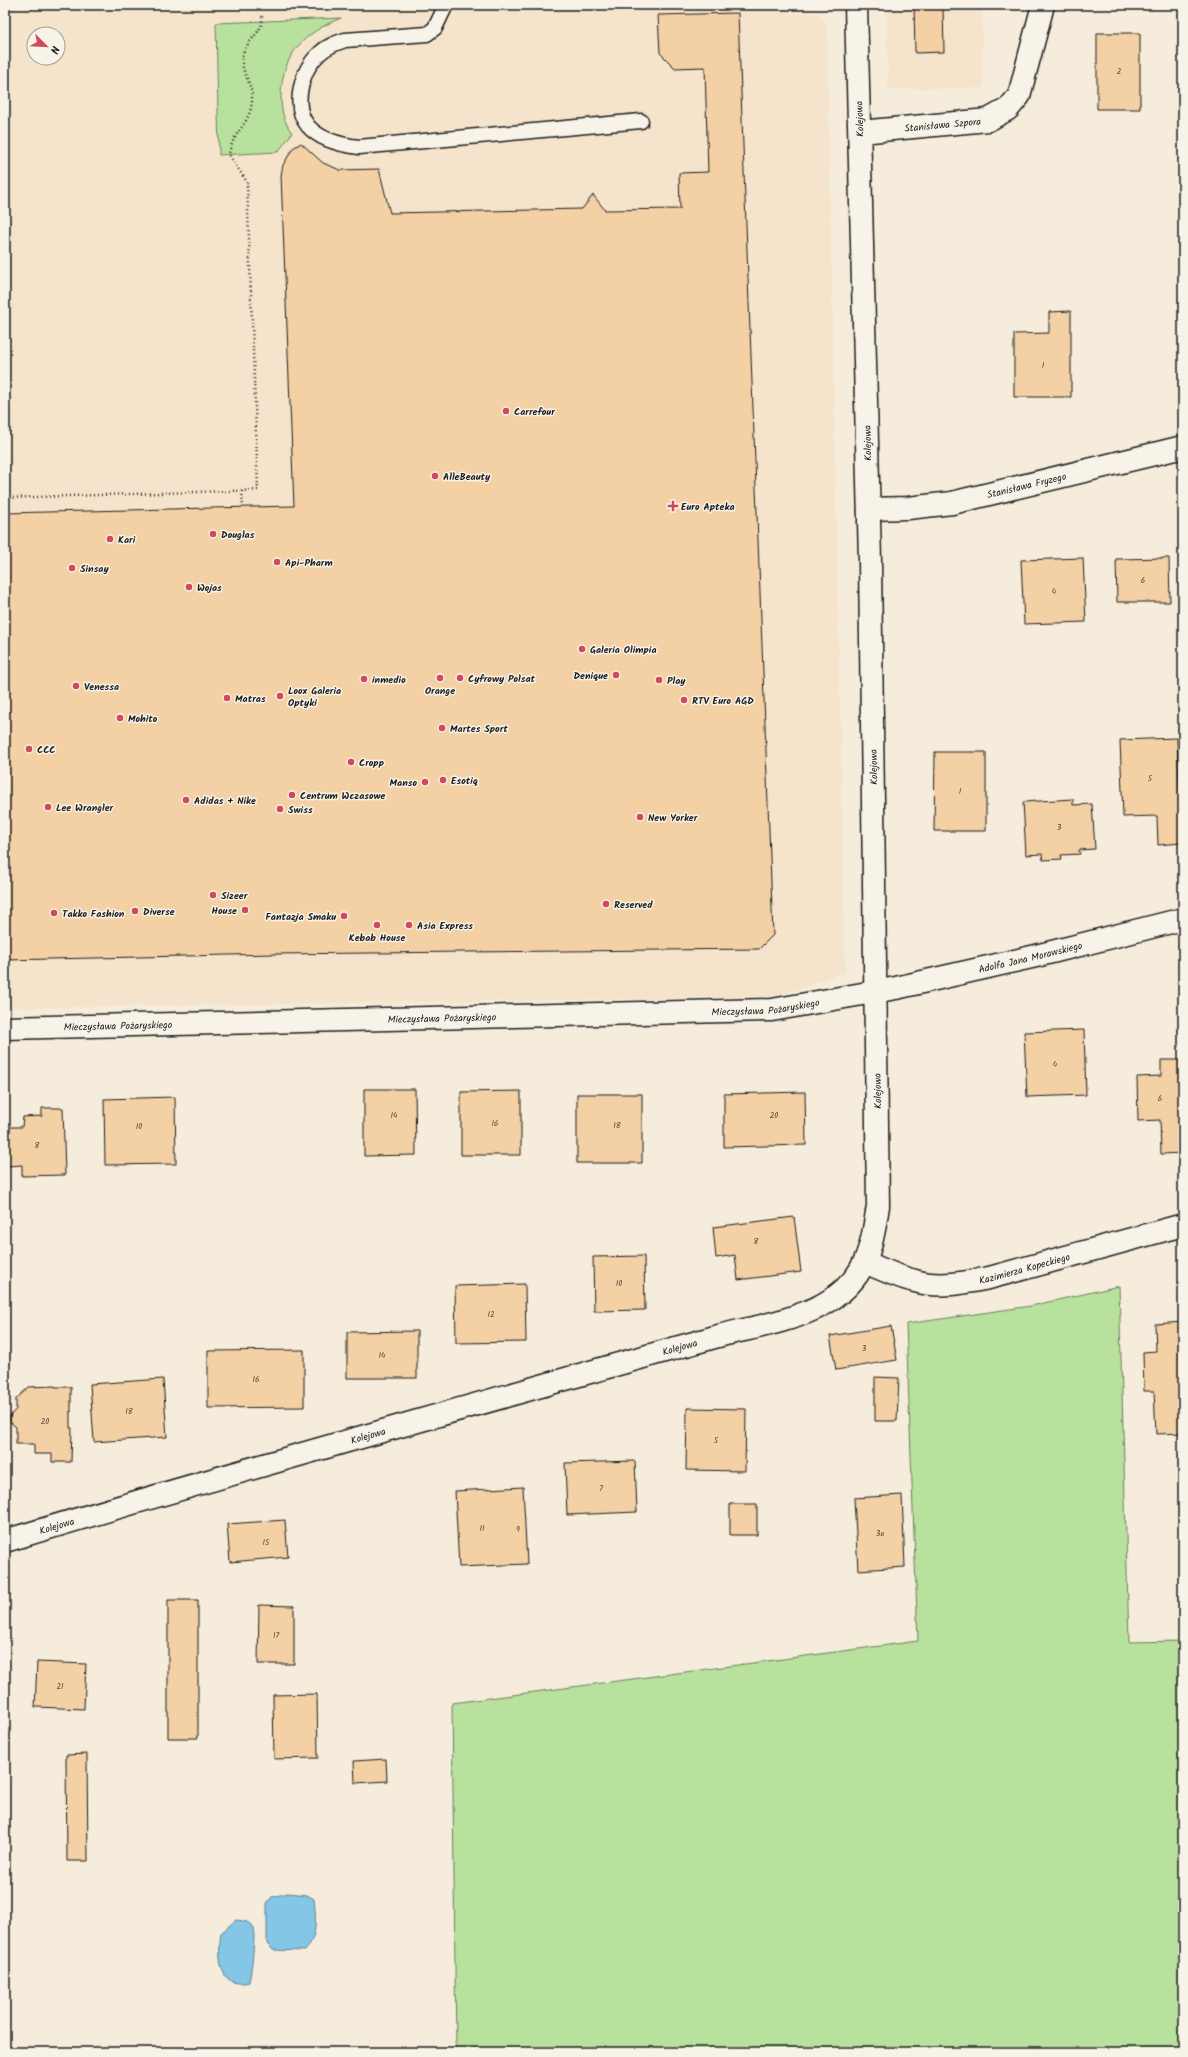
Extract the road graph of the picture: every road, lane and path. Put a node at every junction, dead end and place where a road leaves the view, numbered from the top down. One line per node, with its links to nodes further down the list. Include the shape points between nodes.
1 (446, 5): 5 (lane, via 435,28 427,34 345,40 321,52 311,63 300,93 301,109 308,126 334,142 359,147)
2 (856, 5): 6 (street, Kolejowa)
3 (1043, 5): 6 (street, Stanisława Szpora, via 1019,96 1008,109 988,120)
4 (262, 14): 8 (path, via 261,25 244,51 242,60 251,86 251,109 246,122 235,135 229,155 246,182 258,490)
5 (641, 121)
6 (860, 132): 11 (street, Kolejowa)
7 (1183, 448): 11 (street, Stanisława Fryzego, via 952,503)
8 (242, 490): 9 (path); 10 (path)
9 (5, 498)
10 (243, 507)
11 (869, 510): 13 (street, Kolejowa)
12 (1183, 919): 13 (street, Adolfa Jana Morawskiego, via 1036,956)
13 (876, 991): 14 (street, Mieczysława Pożaryskiego, via 772,1010); 16 (street, Kolejowa, via 878,1206 872,1245)
14 (5, 1028)
15 (1183, 1224): 16 (street, Kazimierza Kopeckiego, via 961,1284 939,1285 915,1281)
16 (865, 1262): 17 (street, Kolejowa, via 852,1282 826,1303 800,1315)
17 (5, 1541)

